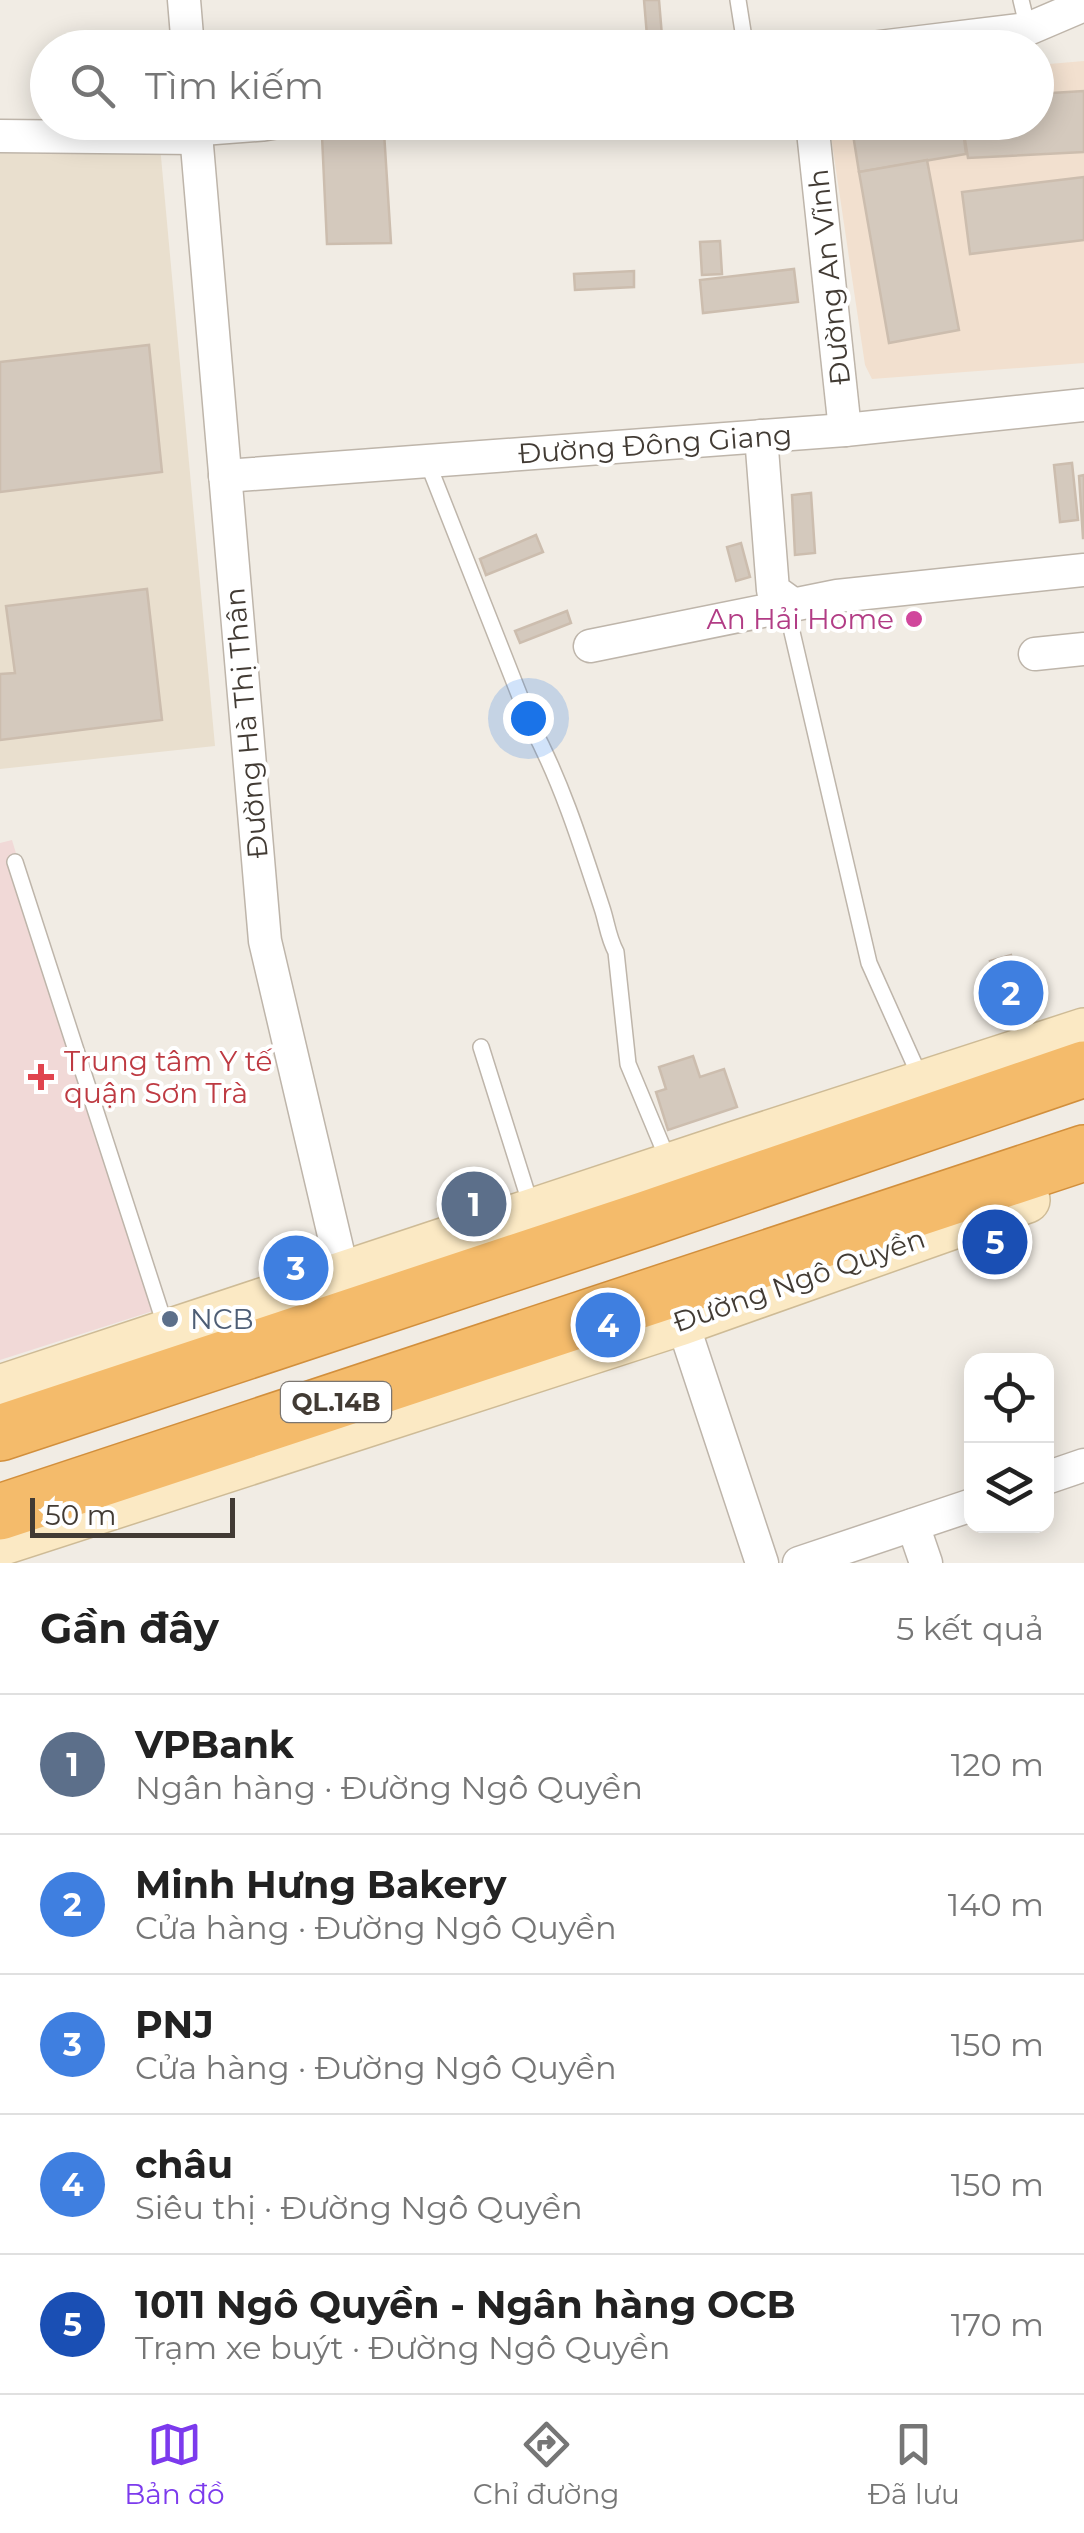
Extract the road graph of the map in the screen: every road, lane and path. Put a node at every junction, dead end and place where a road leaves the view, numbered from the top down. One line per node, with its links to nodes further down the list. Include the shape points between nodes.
1 (184, 0): 5 (street)
2 (738, 0): 6 (lane)
3 (1084, 5): 4 (street)
4 (1024, 14): 7 (street)
5 (186, 30)
6 (743, 30)
7 (952, 30)
8 (30, 135): 9 (street)
9 (0, 136)
10 (197, 140): 16 (street, Đường Hà Thị Thân)
11 (814, 140): 13 (street, Đường An Vĩnh)
12 (1084, 405): 13 (street, Đường Đông Giang)
13 (844, 430): 14 (street, Đường Đông Giang)
14 (761, 436): 15 (street, Đường Đông Giang); 18 (street, via 773,590)
15 (427, 461): 16 (street, Đường Đông Giang); 29 (lane, via 548,755 602,910 616,952 628,1064)
16 (226, 476): 31 (street, Đường Hà Thị Thân, via 265,941)
17 (1084, 570): 18 (street)
18 (790, 603): 19 (street); 26 (lane, via 869,963)
19 (590, 646)
20 (1084, 649): 21 (street)
21 (1036, 654)
22 (16, 862): 33 (lane)
23 (1084, 1031): 26 (street)
24 (481, 1047): 30 (lane)
25 (1084, 1069): 29 (highway, QL.14B)
26 (924, 1083): 29 (street, via 816,1115)
27 (1084, 1154): 32 (highway)
28 (1084, 1180): 32 (street, Đường Ngô Quyền)
29 (678, 1185): 30 (street); 31 (highway, QL.14B)
30 (533, 1212): 31 (street)
31 (348, 1295): 33 (street); 35 (highway, QL.14B)
32 (676, 1306): 39 (highway, Đường Ngô Quyền / QL.14B); 41 (street, Đường Ngô Quyền); 42 (street)
33 (168, 1332): 34 (street)
34 (0, 1388)
35 (0, 1433)
36 (1084, 1465): 37 (street)
37 (1054, 1475)
38 (964, 1507): 40 (street)
39 (0, 1512)
40 (913, 1525): 43 (street); 44 (street)
41 (0, 1544)
42 (762, 1563)
43 (799, 1563)
44 (926, 1563)

